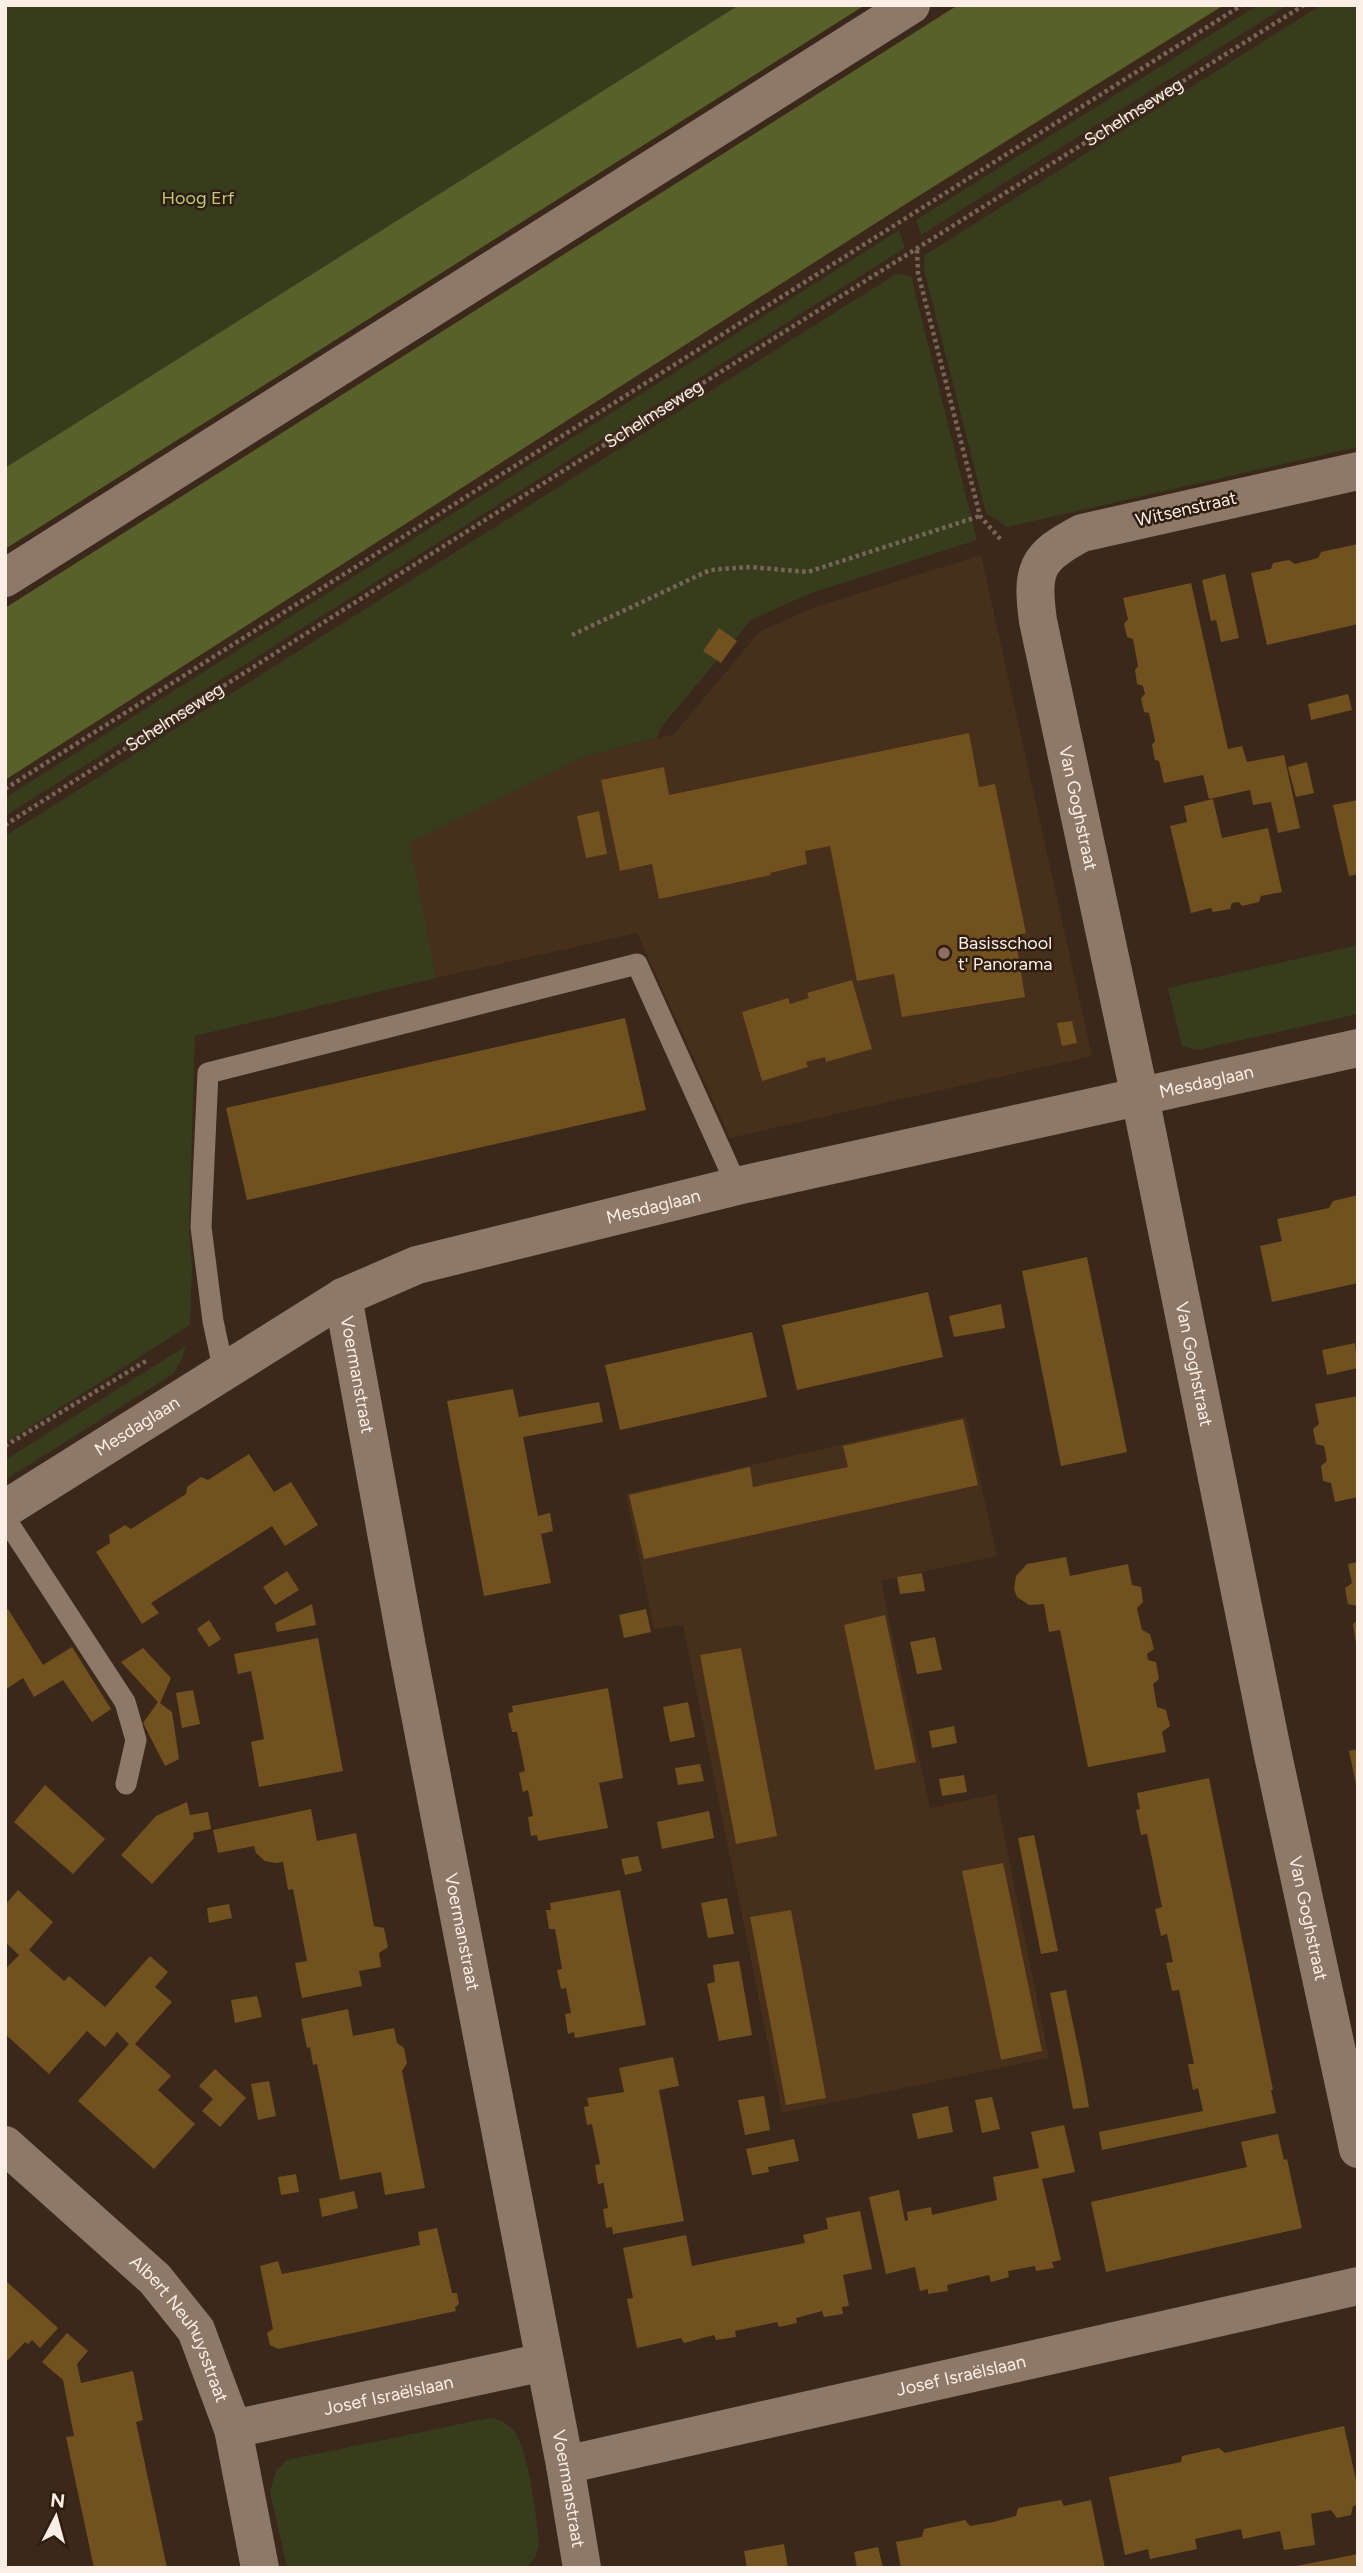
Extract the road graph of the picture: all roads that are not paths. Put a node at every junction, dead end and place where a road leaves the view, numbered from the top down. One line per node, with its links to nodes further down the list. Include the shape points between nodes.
1 (911, 5): 3 (street)
2 (1358, 471): 4 (street, Witsenstraat, via 1082,533 1043,558)
3 (5, 578)
4 (1035, 579): 6 (street, Van Goghstraat, via 1038,621)
5 (1358, 1048): 6 (street, Mesdaglaan)
6 (1140, 1097): 7 (street, Mesdaglaan); 14 (street, Van Goghstraat)
7 (737, 1186): 8 (street, Mesdaglaan, via 417,1265); 9 (lane, via 637,964 208,1073 201,1227)
8 (343, 1297): 9 (street, Mesdaglaan); 16 (street, Voermanstraat)
9 (224, 1372): 10 (street, Mesdaglaan)
10 (5, 1509)
11 (5, 1518): 12 (lane, via 125,1702 136,1741)
12 (127, 1783)
13 (5, 2146): 17 (street, Albert Neuhuysstraat, via 155,2279 178,2305 196,2330)
14 (1358, 2149)
15 (1358, 2286): 18 (street, Josef Israëlslaan)
16 (544, 2362): 17 (street, Josef Israëlslaan); 18 (street, Voermanstraat)
17 (233, 2428): 19 (street, Albert Neuhuysstraat)
18 (565, 2465): 20 (street, Voermanstraat)
19 (260, 2568)
20 (582, 2568)

